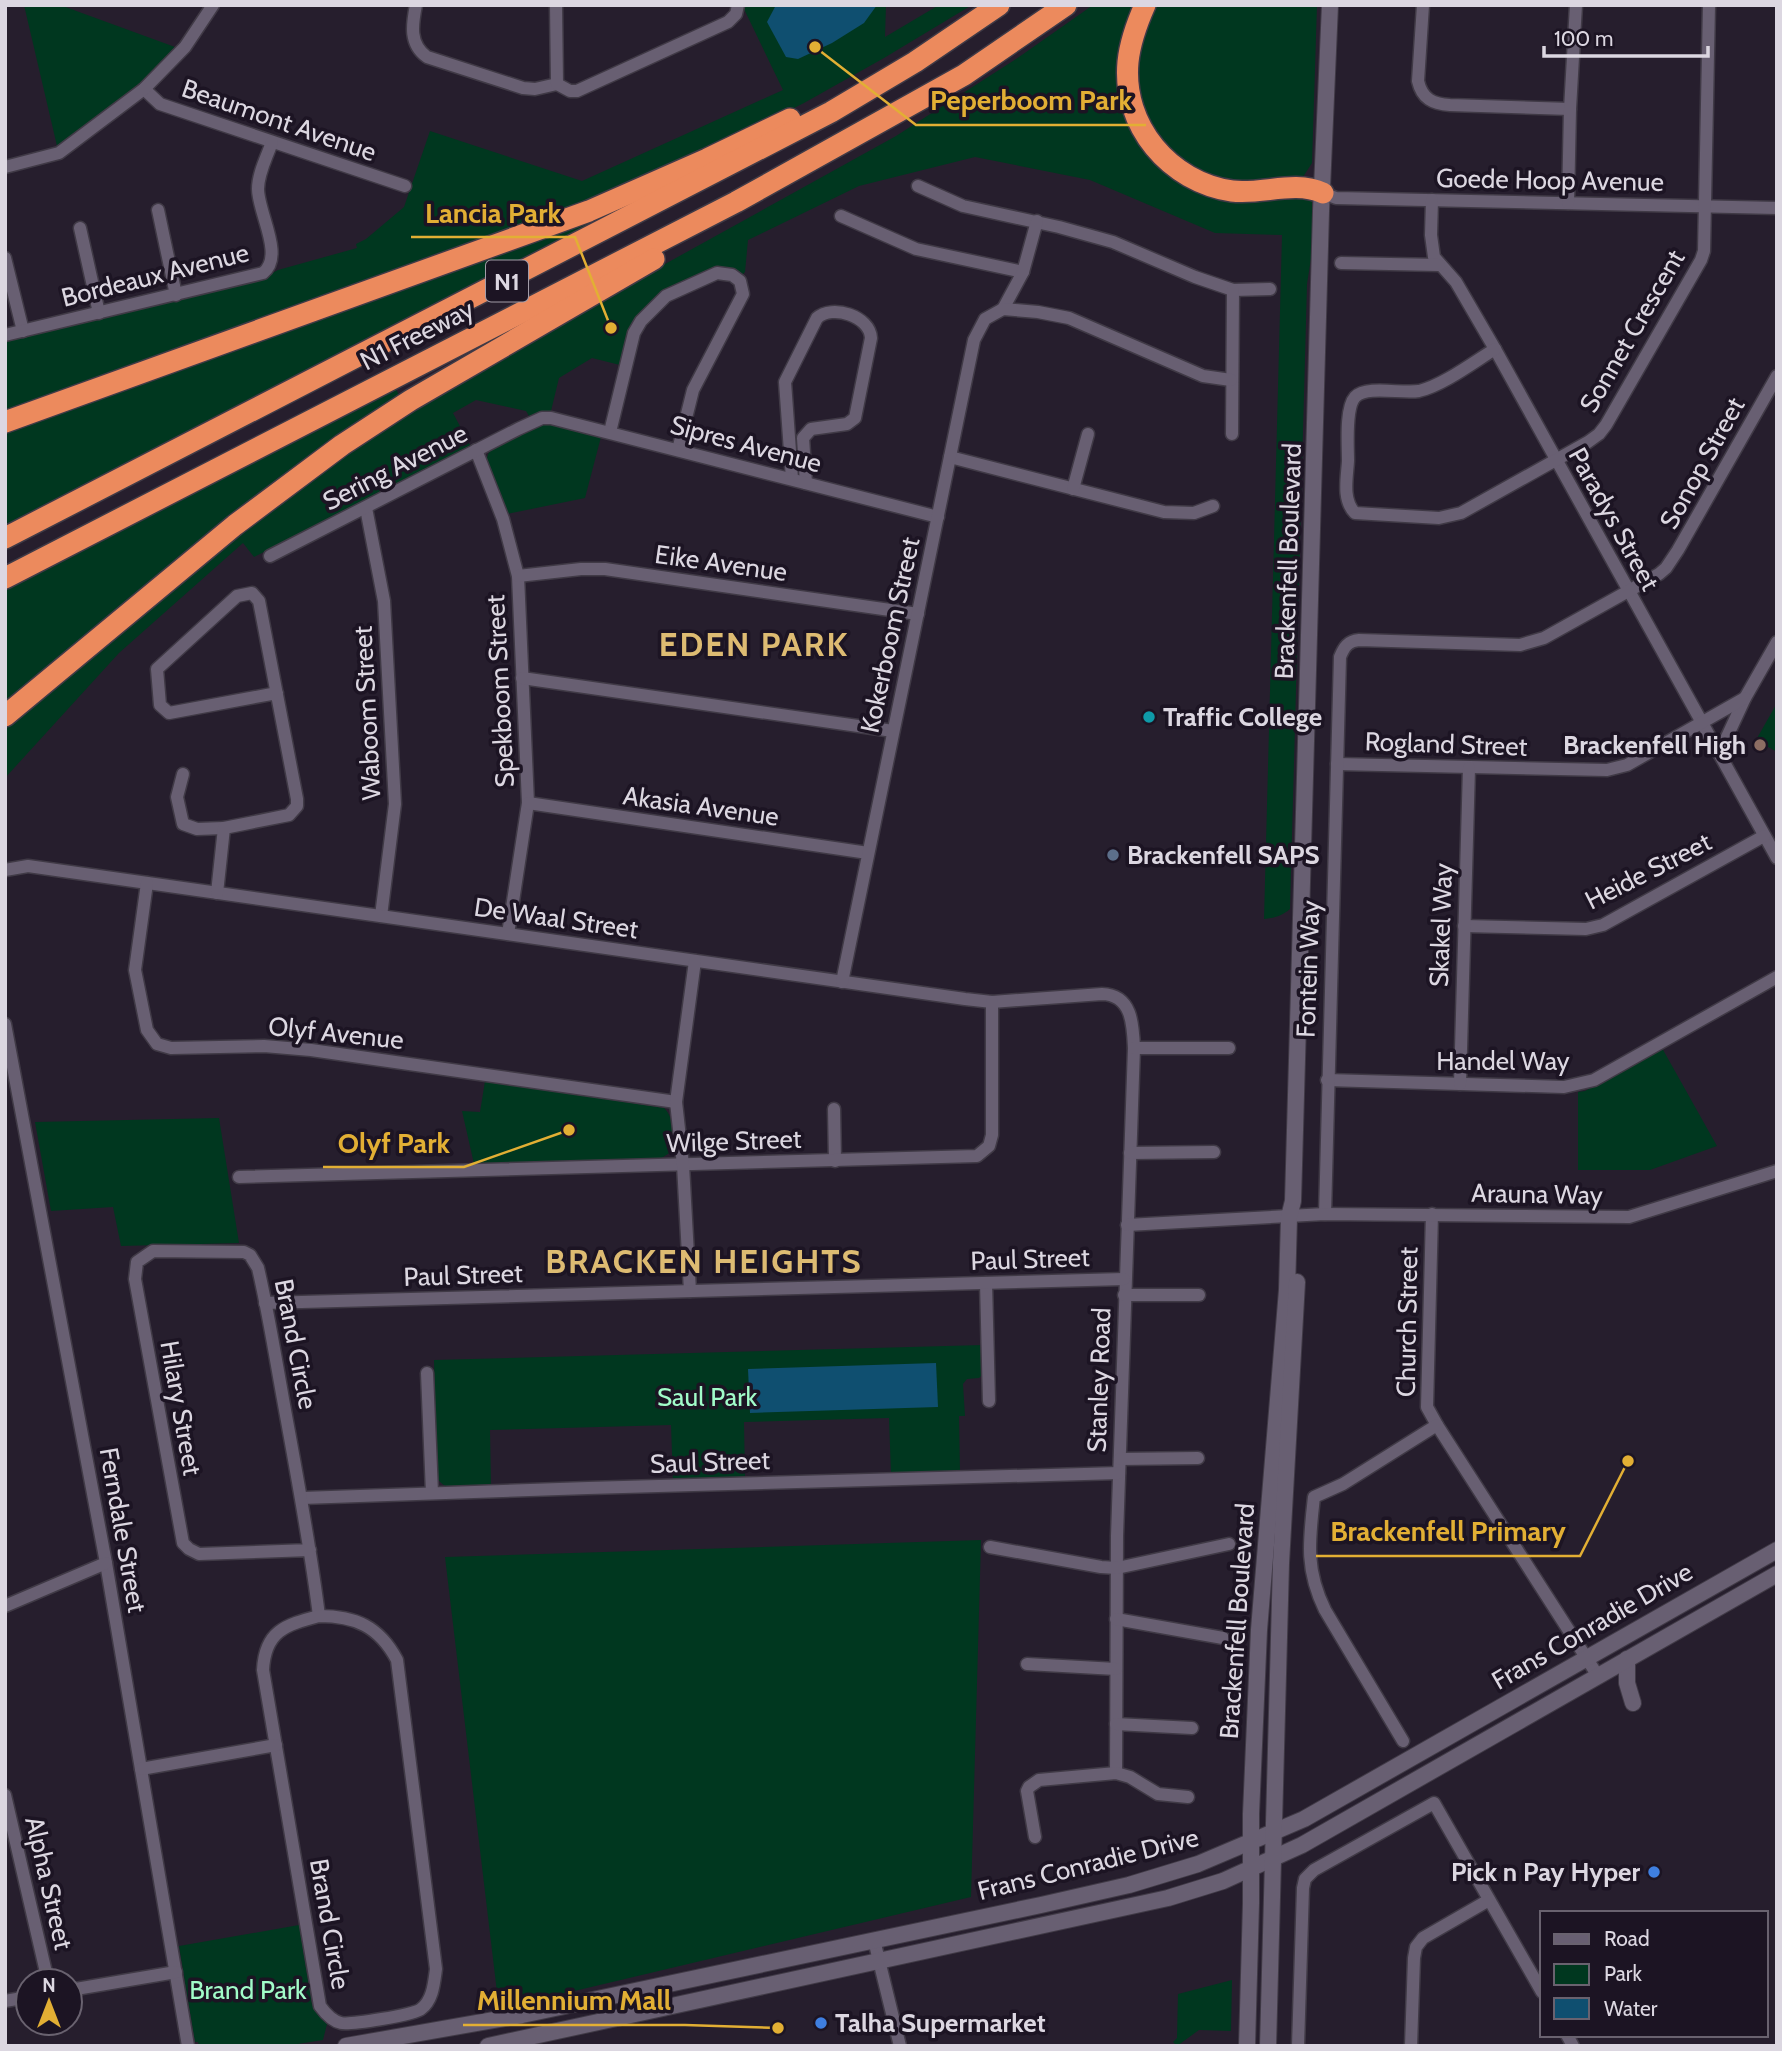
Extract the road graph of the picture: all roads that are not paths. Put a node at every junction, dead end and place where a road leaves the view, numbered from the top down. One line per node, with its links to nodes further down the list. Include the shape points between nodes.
1 (213, 5): 14 (street, via 185,47)
2 (416, 5): 13 (street, via 414,41 427,57 523,88)
3 (556, 5): 13 (street)
4 (738, 5): 13 (street, via 729,22 584,90 570,91)
5 (999, 5): 12 (highway, N1 Freeway / N1)
6 (1066, 5): 21 (highway, N1 Freeway / N1, via 953,81)
7 (1145, 5): 20 (highway, via 1132,38 1127,76 1139,123 1161,156 1214,187 1234,191 1307,188)
8 (1330, 5): 20 (street, Brackenfell Boulevard)
9 (1423, 5): 15 (street, via 1418,81 1427,99 1450,105)
10 (1576, 5): 15 (street)
11 (1709, 5): 24 (street, Sonnet Crescent)
12 (915, 62): 45 (highway, via 863,81 707,159 589,211); 59 (highway, N1 Freeway / N1, via 751,155)
13 (557, 83)
14 (144, 89): 16 (street, Beaumont Avenue, via 160,104); 17 (street, via 59,153)
15 (1570, 109): 23 (street)
16 (272, 142): 19 (street, Beaumont Avenue); 36 (street, Bordeaux Avenue, via 258,191 272,255 270,265 257,275)
17 (5, 167)
18 (918, 186): 28 (street, via 963,206)
19 (405, 187)
20 (1323, 193): 22 (street, Goede Hoop Avenue, via 1336,198); 106 (street, Brackenfell Boulevard)
21 (748, 196): 62 (highway, N1 Freeway / N1); 70 (highway, via 714,225 342,444 235,525)
22 (1432, 200): 23 (street, Goede Hoop Avenue); 32 (street, Paradys Street, via 1431,234)
23 (1568, 203): 24 (street, Goede Hoop Avenue)
24 (1706, 206): 25 (street, Goede Hoop Avenue); 52 (street, Sonnet Crescent, via 1701,260 1613,414 1600,434)
25 (1777, 208)
26 (158, 209): 36 (street)
27 (841, 216): 33 (street, via 916,249)
28 (1037, 221): 33 (street); 35 (street, via 1124,246)
29 (80, 228): 38 (street)
30 (5, 258): 39 (street)
31 (1341, 263): 32 (street)
32 (1439, 265): 41 (street, Paradys Street, via 1456,282)
33 (1023, 272): 37 (street)
34 (1270, 289): 35 (street)
35 (1233, 290): 43 (street)
36 (176, 295): 38 (street, Bordeaux Avenue)
37 (1003, 309): 43 (street, via 1058,315 1203,376); 51 (street, Kokerboom Street, via 985,319 976,332)
38 (99, 313): 39 (street, Bordeaux Avenue)
39 (23, 331): 40 (street, Bordeaux Avenue)
40 (5, 335)
41 (1495, 349): 52 (street, Paradys Street); 52 (street, Sonnet Crescent, via 1426,389 1370,391 1353,399 1347,498 1351,509 1363,515 1451,516)
42 (1777, 376): 63 (street, Sonop Street, via 1671,563)
43 (1231, 380): 48 (street)
44 (542, 418): 46 (street, Sipres Avenue); 49 (street, Sering Avenue)
45 (5, 422)
46 (610, 432): 50 (street, Sipres Avenue); 50 (street, via 634,333 641,321 666,296 727,273 740,281 743,294 693,390)
47 (1088, 434): 55 (street)
48 (1232, 434)
49 (476, 450): 57 (street, Sering Avenue); 61 (street, Spekboom Street, via 503,519)
50 (678, 450): 53 (street, Sipres Avenue)
51 (950, 457): 55 (street); 58 (street, Kokerboom Street)
52 (1555, 460): 63 (street, Paradys Street)
53 (792, 479): 54 (street, Sipres Avenue); 54 (street, via 785,382 817,318 825,312 838,312 862,320 871,338 855,418 847,425 811,429 803,438)
54 (806, 483): 58 (street, Sipres Avenue)
55 (1073, 489): 56 (street, via 1164,512 1182,514)
56 (1213, 506)
57 (366, 508): 60 (street, Sering Avenue); 85 (street, Waboom Street, via 384,601 395,804)
58 (937, 517): 64 (street, Kokerboom Street)
59 (5, 538)
60 (270, 556)
61 (518, 576): 64 (street, Eike Avenue, via 606,569); 67 (street, Spekboom Street)
62 (5, 578)
63 (1629, 591): 66 (street, Sonop Street, via 1544,638 1520,645); 71 (street, Paradys Street)
64 (918, 614): 72 (street, Kokerboom Street)
65 (1777, 642): 69 (street)
66 (1348, 643): 74 (street, Fontein Way, via 1340,657)
67 (523, 678): 72 (street); 77 (street, Spekboom Street)
68 (277, 693): 68 (street, via 169,713 160,705 156,669 237,596 252,593 260,601); 78 (street, via 297,806 289,815)
69 (1745, 698): 71 (street, Rogland Street); 73 (street)
70 (5, 716)
71 (1701, 722): 73 (street, Paradys Street); 75 (street, Rogland Street, via 1618,768)
72 (893, 731): 80 (street, Kokerboom Street)
73 (1719, 754): 79 (street, Paradys Street)
74 (1338, 764): 75 (street, Rogland Street); 96 (street, Fontein Way)
75 (1469, 768): 86 (street, Skakel Way)
76 (183, 774): 78 (street, via 177,797 183,824 197,829)
77 (528, 803): 80 (street, Akasia Avenue); 87 (street, Spekboom Street)
78 (224, 828): 84 (street)
79 (1764, 836): 81 (street, Paradys Street); 86 (street, Heide Street, via 1603,925 1586,929)
80 (868, 853): 90 (street, Kokerboom Street)
81 (1777, 858)
82 (5, 870): 83 (street, De Waal Street, via 29,866)
83 (147, 883): 84 (street, De Waal Street); 98 (street, Olyf Avenue, via 135,971 147,1030 162,1046 311,1050)
84 (217, 893): 85 (street, De Waal Street)
85 (382, 916): 87 (street, De Waal Street)
86 (1464, 926): 97 (street, Skakel Way)
87 (508, 934): 88 (street, De Waal Street)
88 (695, 961): 90 (street, De Waal Street); 98 (street)
89 (1777, 977): 97 (street, Handel Way, via 1583,1084)
90 (842, 982): 92 (street, De Waal Street)
91 (1102, 994): 92 (street, De Waal Street); 94 (street, Stanley Road, via 1118,998 1128,1008)
92 (992, 1002): 102 (street, Wilge Street, via 989,1146 978,1156 967,1158)
93 (5, 1024): 129 (street, Ferndale Street)
94 (1134, 1048): 95 (street); 101 (street, Stanley Road)
95 (1229, 1048)
96 (1327, 1080): 97 (street, Handel Way); 107 (street, Fontein Way)
97 (1460, 1084)
98 (676, 1102): 103 (street)
99 (834, 1108): 102 (street)
100 (1214, 1152): 101 (street)
101 (1130, 1153): 109 (street, Stanley Road)
102 (835, 1161): 103 (street, Wilge Street)
103 (683, 1165): 105 (street, Wilge Street); 113 (street)
104 (1777, 1171): 108 (street, Arauna Way, via 1629,1217)
105 (239, 1177)
106 (1293, 1211): 107 (street, Arauna Way); 109 (street); 150 (street, Brackenfell Boulevard, via 1297,1291 1282,1540); 152 (street, Brackenfell Boulevard, via 1259,1630)
107 (1325, 1214): 108 (street, Arauna Way)
108 (1432, 1214): 119 (street, Church Street, via 1427,1407)
109 (1127, 1225): 111 (street, Stanley Road)
110 (244, 1252): 116 (street, Brand Circle, via 258,1268); 127 (street, Hilary Street, via 153,1251 143,1255 134,1269 182,1539 199,1554)
111 (1124, 1279): 112 (street, Paul Street); 114 (street, Stanley Road)
112 (986, 1283): 113 (street, Paul Street); 118 (street)
113 (690, 1291): 116 (street, Paul Street)
114 (1124, 1295): 115 (street); 121 (street, Stanley Road)
115 (1199, 1295)
116 (265, 1303): 124 (street, Brand Circle)
117 (427, 1373): 123 (street)
118 (989, 1401)
119 (1437, 1426): 136 (street, Church Street); 144 (street, via 1314,1497 1310,1555 1315,1588)
120 (1198, 1458): 121 (street)
121 (1120, 1459): 122 (street, Stanley Road)
122 (1119, 1473): 123 (street, Saul Street); 130 (street, Stanley Road)
123 (432, 1493): 124 (street, Saul Street)
124 (302, 1498): 127 (street, Brand Circle)
125 (1229, 1544): 130 (street)
126 (990, 1547): 130 (street)
127 (310, 1550): 133 (street, Brand Circle)
128 (1777, 1550): 136 (street, Frans Conradie Drive)
129 (106, 1563): 132 (street); 146 (street, Ferndale Street)
130 (1116, 1568): 134 (street, Stanley Road)
131 (1777, 1573): 137 (street, Frans Conradie Drive)
132 (5, 1606)
133 (319, 1616): 145 (street, Brand Circle, via 284,1628 264,1653); 145 (street, Brand Circle, via 358,1620 390,1646 397,1660 436,1969 431,1995 419,2011 342,2024 320,2006)
134 (1116, 1619): 135 (street); 139 (street, Stanley Road)
135 (1223, 1638)
136 (1587, 1658): 140 (street, Church Street); 150 (street, Frans Conradie Drive)
137 (1627, 1659): 140 (street, Frans Conradie Drive); 141 (street)
138 (1027, 1664): 139 (street)
139 (1116, 1669): 142 (street, Stanley Road)
140 (1598, 1676): 153 (street, Frans Conradie Drive)
141 (1633, 1703)
142 (1116, 1724): 143 (street); 147 (street, Stanley Road)
143 (1192, 1728)
144 (1403, 1741)
145 (276, 1745): 146 (street)
146 (141, 1769): 159 (street, Ferndale Street)
147 (1116, 1773): 149 (street, via 1158,1794); 151 (street, via 1051,1778 1033,1784 1027,1799)
148 (5, 1796): 158 (street, Alpha Street)
149 (1188, 1797)
150 (1274, 1832): 152 (street, Frans Conradie Drive); 153 (street, Brackenfell Boulevard)
151 (1035, 1837)
152 (1251, 1842): 154 (street, Brackenfell Boulevard); 156 (street, Frans Conradie Drive, via 1129,1885)
153 (1273, 1858): 154 (street, Frans Conradie Drive); 167 (street, Brackenfell Boulevard)
154 (1251, 1868): 157 (street, Frans Conradie Drive, via 1168,1898); 166 (street, Brackenfell Boulevard)
155 (1489, 1900): 161 (street); 168 (street, via 1434,1803 1314,1870 1303,1888); 169 (street, via 1423,1938 1416,1947)
156 (874, 1940): 157 (street); 163 (street, Frans Conradie Drive, via 522,2015)
157 (879, 1961): 164 (street, Frans Conradie Drive); 165 (street)
158 (45, 1967)
159 (176, 1972): 160 (street); 162 (street, Ferndale Street)
160 (84, 1988)
161 (1540, 1989)
162 (188, 2046)
163 (346, 2046)
164 (488, 2046)
165 (900, 2046)
166 (1247, 2046)
167 (1268, 2046)
168 (1298, 2046)
169 (1411, 2046)

